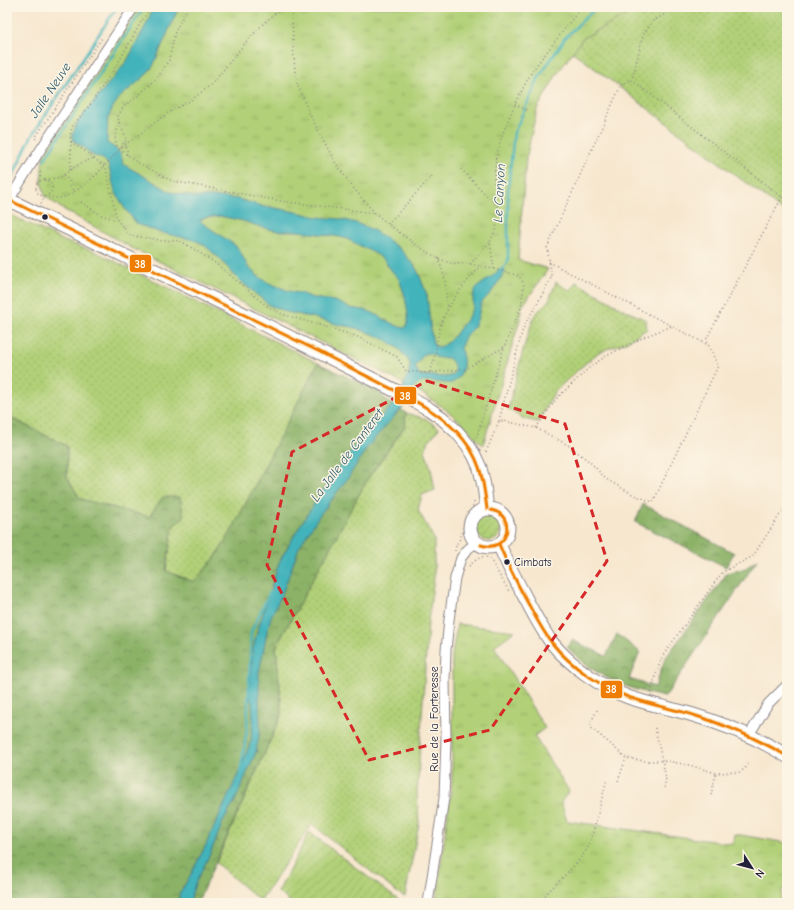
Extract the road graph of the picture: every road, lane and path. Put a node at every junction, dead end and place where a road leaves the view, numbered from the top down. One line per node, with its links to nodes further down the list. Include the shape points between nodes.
1 (134, 7): 24 (street)
2 (151, 7): 12 (path, via 120,60 72,127)
3 (188, 7): 11 (path, via 175,32 169,60 156,79 124,106 118,116)
4 (293, 7): 7 (path)
5 (585, 7): 9 (path, via 577,13 532,71)
6 (678, 7): 8 (path, via 653,21 643,35)
7 (292, 12): 13 (path, via 279,10 264,22 212,84); 28 (path, via 296,82 336,164)
8 (632, 80): 23 (path); 33 (path, via 621,85 547,248)
9 (515, 104): 10 (path); 27 (path, via 496,158 494,180)
10 (528, 111)
11 (119, 122): 13 (path, via 127,140 123,143); 14 (path, via 114,139 117,146)
12 (71, 142): 15 (path); 17 (path)
13 (125, 146): 14 (path); 21 (path, bridge, via 97,174)
14 (128, 155): 28 (path, via 172,181 288,202)
15 (94, 158): 17 (path); 29 (path, via 106,168)
16 (461, 169): 27 (path)
17 (70, 170): 19 (path)
18 (434, 174): 30 (path)
19 (64, 175): 20 (path); 21 (path, via 72,184 69,186)
20 (45, 180): 22 (path, via 50,182 52,187 51,193); 22 (path, via 38,182 35,187 39,195)
21 (74, 191): 22 (path, via 60,198)
22 (45, 196)
23 (782, 197): 25 (path); 39 (path, via 706,340)
24 (8, 200): 48 (main road, via 224,304 417,402 442,418 471,449 480,468)
25 (787, 201)
26 (81, 202): 29 (path, via 101,215)
27 (497, 206): 31 (path, via 496,229)
28 (375, 213): 32 (path, via 412,242)
29 (117, 220): 41 (path, via 132,236 184,243 214,262 267,306 282,314 356,336 397,357 406,371)
30 (388, 224)
31 (490, 242): 34 (path); 36 (path)
32 (438, 258): 34 (path); 37 (path, via 445,278)
33 (549, 262): 38 (path); 42 (path, via 552,276 522,332)
34 (470, 264): 35 (path)
35 (481, 266): 36 (path); 37 (path)
36 (494, 269): 40 (path, via 519,276 524,284 521,308)
37 (447, 309): 41 (path)
38 (672, 326): 39 (path); 43 (path, via 646,336 590,367 556,399)
39 (708, 345): 43 (path, via 718,366 653,502 634,495 606,479 590,462 568,445)
40 (504, 347): 41 (path, via 465,369); 44 (path)
41 (429, 373)
42 (499, 421): 43 (path); 45 (path)
43 (536, 428)
44 (475, 442)
45 (484, 458)
46 (474, 498): 49 (path, via 474,505)
47 (787, 504): 55 (path, via 753,556 723,572 662,657)
48 (487, 509): 50 (main road, via 472,520 470,532); 51 (main road, via 504,516 508,528)
49 (460, 539)
50 (476, 542): 51 (main road, via 487,547); 68 (street, Rue de la Forteresse, via 461,558 455,578 449,620 445,673 444,798)
51 (499, 544): 55 (main road, via 536,618 552,643 584,673 599,683 626,696)
52 (477, 559): 53 (path, via 488,557)
53 (510, 594)
54 (787, 685): 58 (street, via 768,704)
55 (648, 702): 58 (main road, via 718,722)
56 (598, 710): 60 (path, via 591,722 591,728)
57 (655, 728): 61 (path)
58 (749, 735): 59 (main road)
59 (787, 756)
60 (626, 758): 61 (path); 65 (path)
61 (662, 761): 63 (path); 66 (path, via 666,778)
62 (749, 761): 63 (path, via 745,769 739,772)
63 (716, 773): 67 (path)
64 (607, 779): 69 (path, via 592,837 585,852 547,893)
65 (618, 781)
66 (664, 788)
67 (711, 796)
68 (428, 903)
69 (543, 903)

